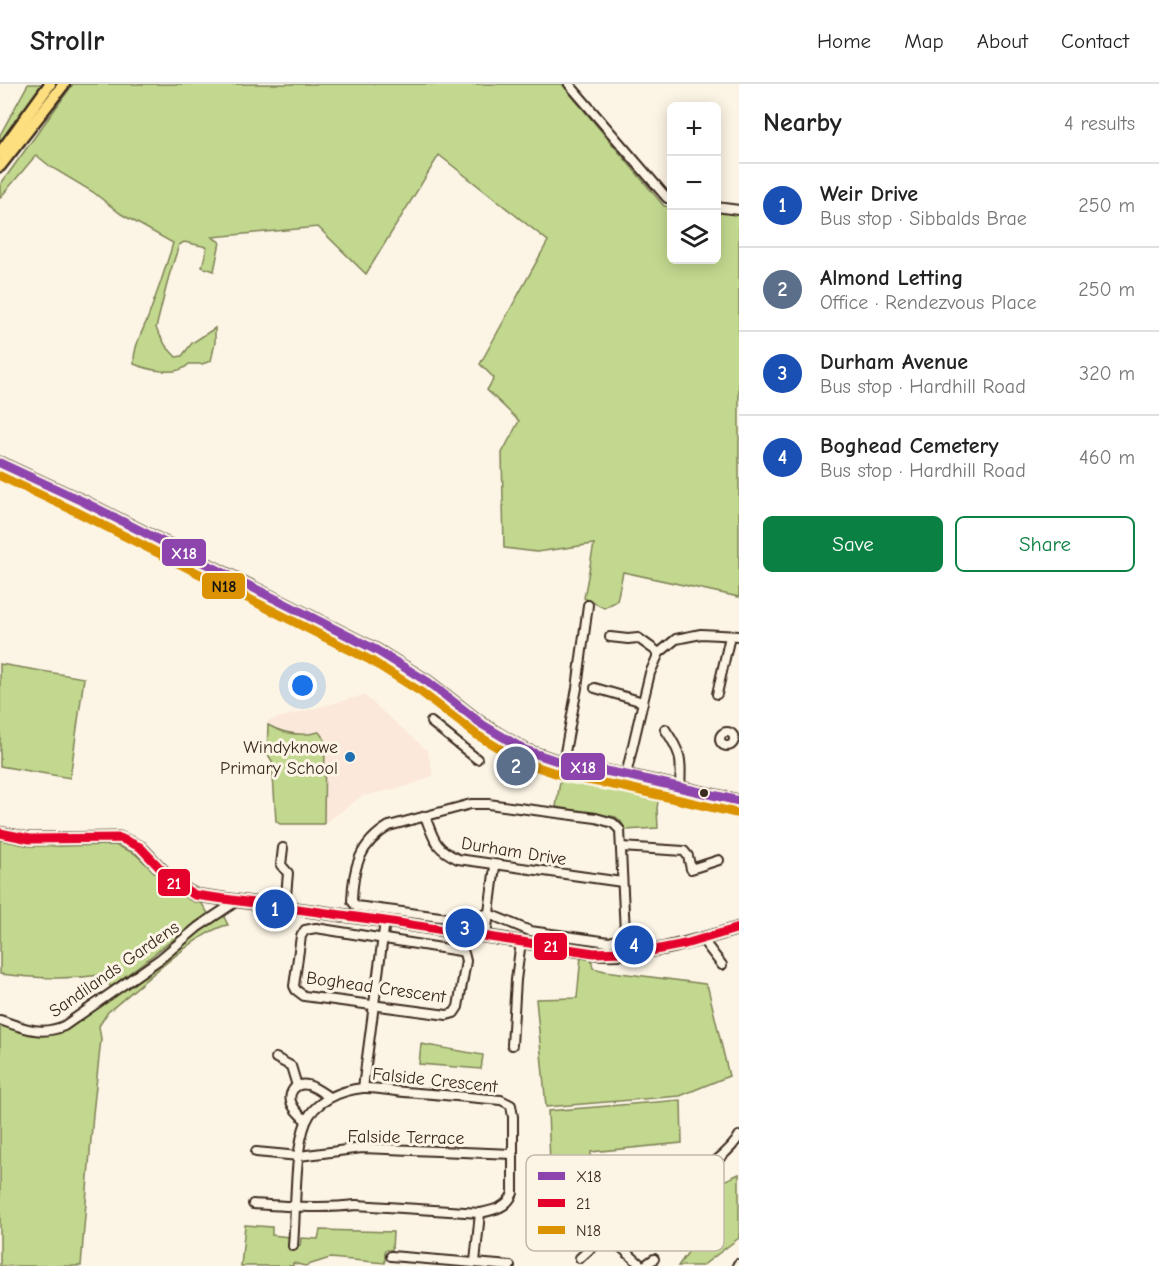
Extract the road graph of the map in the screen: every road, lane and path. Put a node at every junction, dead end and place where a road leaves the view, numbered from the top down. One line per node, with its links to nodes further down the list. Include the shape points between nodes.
1 (51, 84): 4 (main road)
2 (64, 84): 5 (main road)
3 (569, 84): 6 (street)
4 (0, 153)
5 (0, 166)
6 (667, 198)
7 (721, 208): 8 (street)
8 (739, 210)
9 (0, 463): 20 (main road, via 376,650 428,682 505,739)
10 (588, 605): 20 (street)
11 (735, 636): 13 (street, via 701,634 676,639); 15 (street)
12 (610, 637): 13 (street, via 638,638)
13 (659, 653): 16 (street)
14 (595, 688): 16 (street)
15 (717, 694)
16 (643, 702): 21 (street)
17 (431, 722): 19 (street)
18 (665, 729): 22 (street, via 679,749)
19 (477, 759)
20 (563, 762): 21 (main road)
21 (626, 775): 22 (main road)
22 (680, 787): 23 (main road)
23 (739, 801)
24 (425, 816): 26 (street, via 471,804 488,804 596,818 613,823 620,830); 29 (street, Durham Drive, via 444,853); 33 (street, via 389,826 364,848 358,859 352,901 356,906 448,918)
25 (0, 833): 31 (main road, via 30,839 120,838 140,847 174,883 195,895)
26 (621, 847): 28 (street, via 684,851 691,869); 30 (street)
27 (282, 848): 32 (street, via 280,865 288,873)
28 (719, 860)
29 (495, 866): 30 (street, Durham Drive); 33 (street)
30 (622, 882): 33 (street, via 625,933 609,942 530,931)
31 (237, 901): 32 (main road); 42 (street, Sandilands Gardens, via 64,1026 49,1031 27,1030)
32 (285, 907): 34 (main road)
33 (489, 914): 36 (street)
34 (385, 921): 36 (main road); 37 (street)
35 (739, 928): 38 (main road)
36 (486, 936): 39 (main road)
37 (383, 938): 41 (street); 41 (street, Boghead Crescent, via 315,928 305,930 299,946 296,990 304,996); 41 (street, Boghead Crescent, via 454,949 464,953 466,961 454,1013)
38 (702, 939): 39 (main road, via 622,955); 40 (street)
39 (521, 941): 43 (street)
40 (722, 965)
41 (374, 1006): 46 (street)
42 (0, 1020)
43 (512, 1045)
44 (276, 1058): 45 (street, via 291,1065)
45 (297, 1086): 47 (street, via 307,1085); 48 (street, via 289,1098)
46 (363, 1088): 47 (street, Falside Crescent); 51 (street, Falside Crescent, via 501,1100 511,1105)
47 (329, 1097): 48 (street)
48 (306, 1121): 53 (street)
49 (739, 1136): 52 (street)
50 (256, 1152): 53 (street)
51 (513, 1154): 53 (street, Falside Terrace, via 362,1148); 56 (street, Falside Crescent, via 511,1198 502,1207)
52 (722, 1155)
53 (299, 1156): 55 (street)
54 (253, 1204): 55 (street, Falside Crescent)
55 (296, 1206): 56 (street, Falside Crescent, via 356,1205); 57 (street)
56 (480, 1213): 63 (street)
57 (293, 1246)
58 (588, 1251): 61 (street)
59 (626, 1251): 65 (street)
60 (391, 1256): 63 (street)
61 (580, 1258)
62 (654, 1259): 65 (street)
63 (475, 1262): 64 (street)
64 (510, 1266)
65 (643, 1266)

